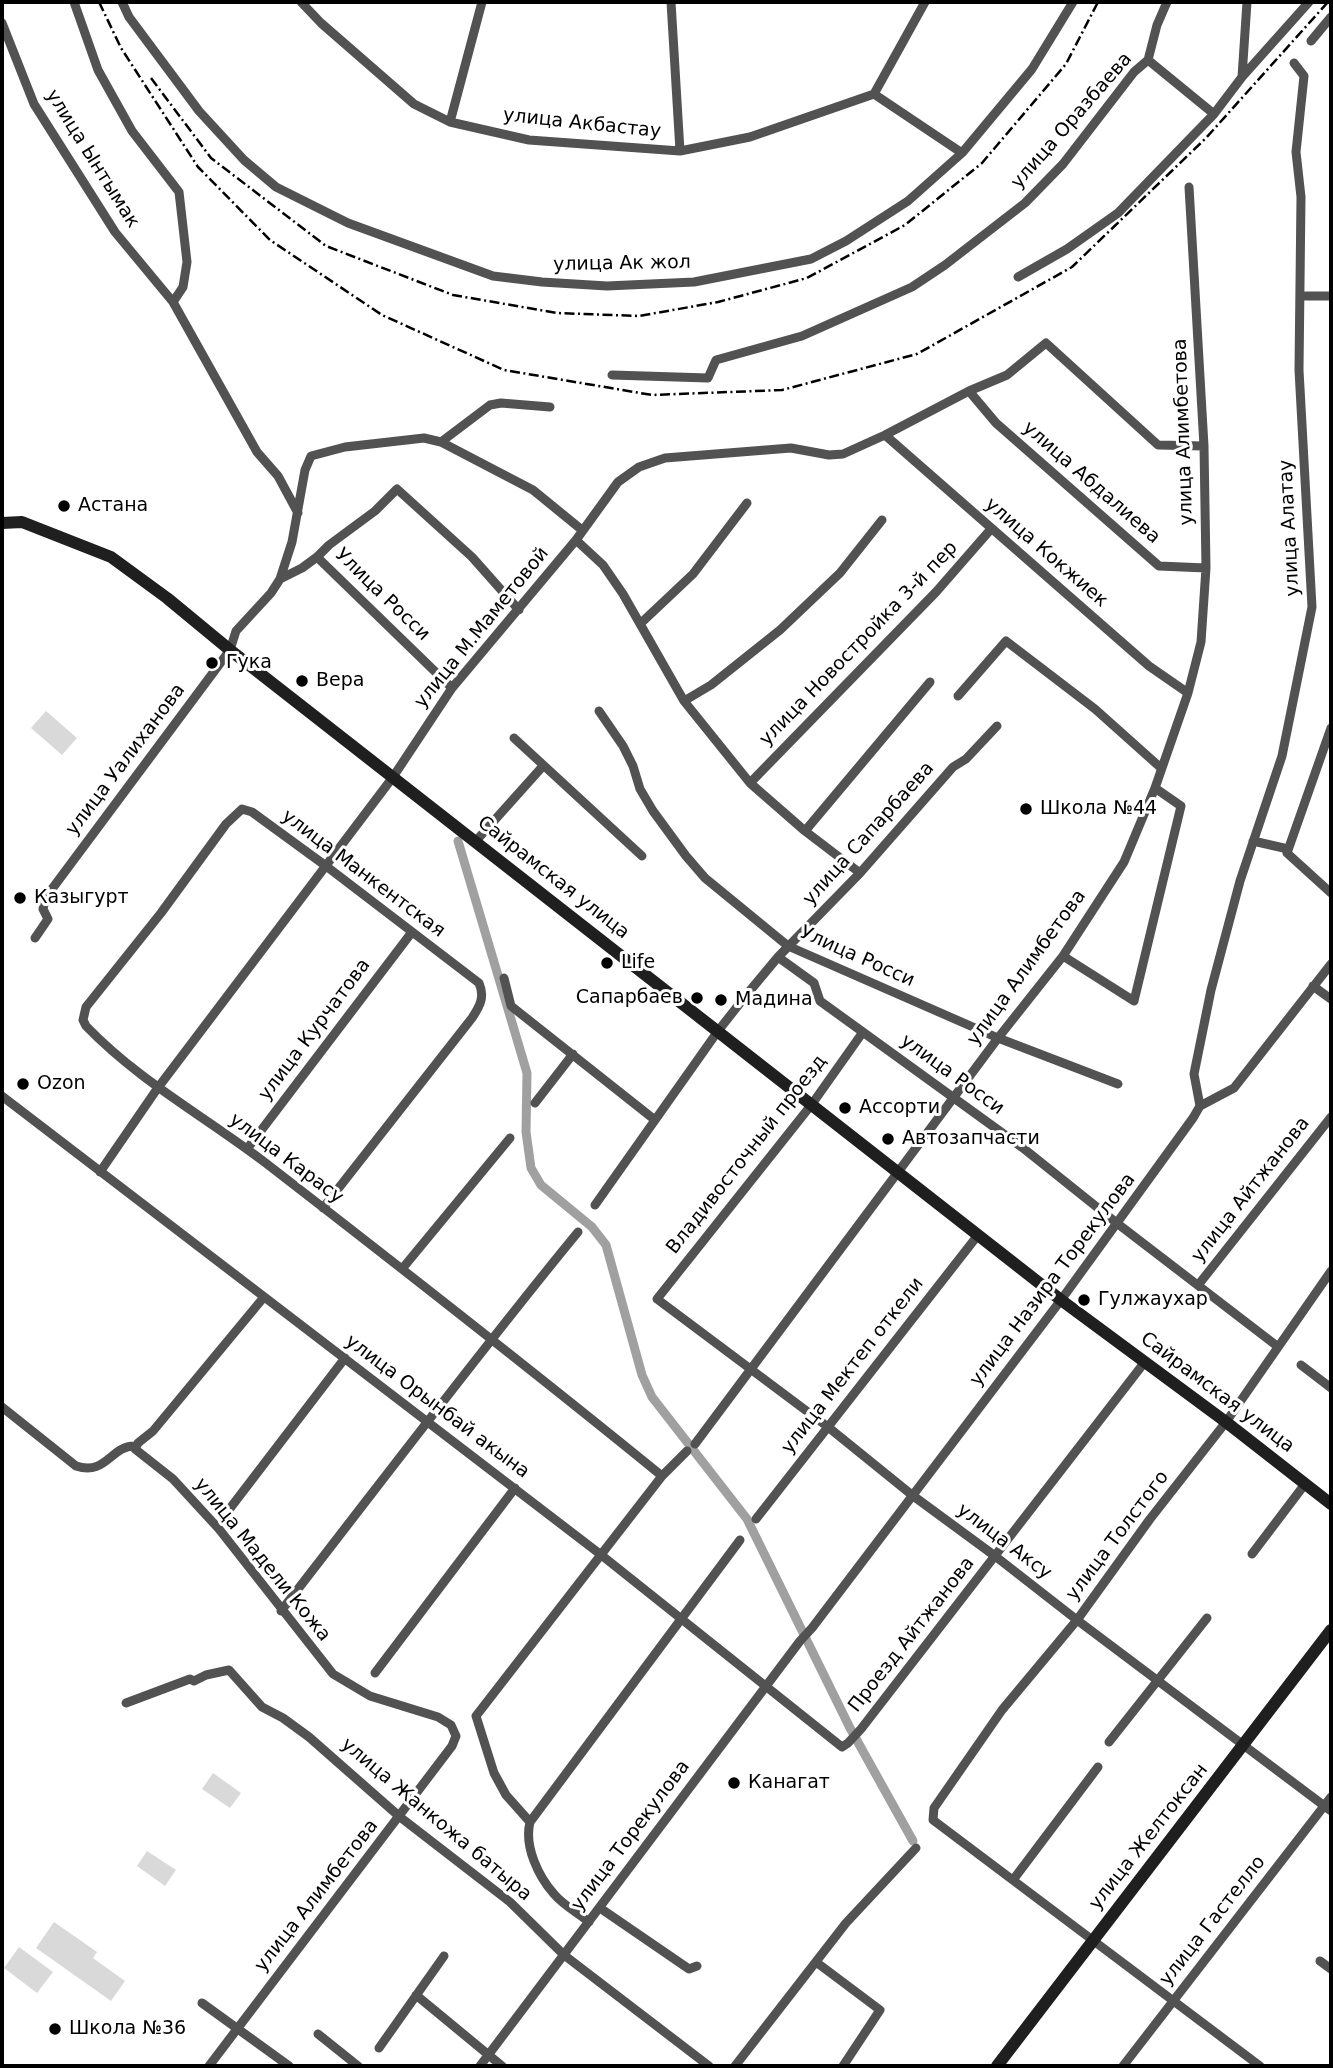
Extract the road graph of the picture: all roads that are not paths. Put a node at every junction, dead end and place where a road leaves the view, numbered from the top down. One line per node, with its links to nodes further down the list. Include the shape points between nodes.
1 (74, 2): 26 (street, via 98,69 118,106 179,192 187,262 183,287)
2 (122, 2): 21 (street, улица Ак жол, via 199,111 276,187 348,223 493,276 607,286 694,282 811,259 908,201)
3 (301, 2): 19 (street, улица Акбастау, via 414,104)
4 (482, 2): 19 (street)
5 (671, 2): 20 (street)
6 (925, 2): 17 (street)
7 (1073, 2): 21 (street, улица Ак жол, via 1032,69)
8 (1167, 2): 14 (street, улица Оразбаева)
9 (1247, 2): 16 (street)
10 (1309, 2): 16 (street)
11 (1331, 16): 13 (street)
12 (2, 23): 26 (street, улица Ынтымак, via 34,104 115,232)
13 (1311, 41)
14 (1148, 60): 18 (street, улица Оразбаева); 27 (street, улица Оразбаева, via 1025,203 912,287 802,336 716,360 708,378)
15 (1294, 64): 24 (street, улица Алатау, via 1304,76 1296,152)
16 (1242, 77): 18 (street)
17 (874, 94): 20 (street, улица Акбастау, via 750,137); 21 (street)
18 (1214, 114): 23 (street, via 1118,213)
19 (450, 122): 20 (street, улица Акбастау, via 529,140)
20 (680, 152)
21 (962, 153)
22 (1189, 187): 32 (street, улица Алимбетова)
23 (1018, 277)
24 (1301, 296): 25 (street); 62 (street, улица Алатау, via 1299,370 1312,607 1282,755)
25 (1331, 296)
26 (173, 302): 34 (street, улица Ынтымак, via 257,452 278,476)
27 (612, 375)
28 (969, 391): 30 (street, улица М.Маметовой); 32 (street, улица М.Маметовой, via 1007,375 1046,343 1158,445); 41 (street, улица Абдалиева, via 996,423 1159,566)
29 (550, 407): 31 (street, via 490,405)
30 (885, 435): 37 (street, улица Кокжиек); 38 (street, улица М.Маметовой, via 843,454 791,448 664,458 639,467 618,482)
31 (442, 442): 34 (street, улица Уалиханова, via 424,438 314,454 308,460); 38 (street, улица Уалиханова, via 533,491)
32 (1204, 446): 41 (street, улица Алимбетова)
33 (747, 503): 44 (street, via 693,574)
34 (299, 514): 42 (street, улица Уалиханова)
35 (882, 520): 50 (street, via 840,573 780,630 712,685)
36 (2, 523): 45 (main road, Сайрамская улица, via 22,522 111,556)
37 (991, 529): 48 (street, улица Кокжиек, via 1149,667); 58 (street, улица Новостройка 3-й пер)
38 (582, 530): 39 (street, улица М.Маметовой)
39 (576, 540): 43 (street, улица М.Маметовой); 44 (street, via 603,565)
40 (317, 557): 42 (street, Улица Росси); 43 (street, Улица Росси, via 397,489 471,557); 47 (street, Улица Росси)
41 (1206, 568): 48 (street, улица Алимбетова, via 1200,642)
42 (280, 579): 45 (street, улица Уалиханова, via 236,631)
43 (519, 610): 47 (street, улица М.Маметовой)
44 (640, 624): 50 (street)
45 (230, 650): 57 (main road, Сайрамская улица); 70 (street, улица Уалиханова, via 46,897 43,909 48,919)
46 (930, 682): 61 (street)
47 (453, 688): 57 (street, улица М.Маметовой)
48 (1188, 693): 56 (street, улица Алимбетова)
49 (958, 696): 56 (street, via 1006,641 1095,709)
50 (684, 701): 58 (street)
51 (599, 711): 71 (street, Улица Росси, via 622,746 653,811 686,856 705,878)
52 (997, 726): 67 (street, улица Сапарбаева, via 953,767)
53 (1331, 729): 64 (street)
54 (514, 738): 55 (street)
55 (543, 766): 63 (street); 65 (street)
56 (1161, 768): 59 (street, улица Алимбетова)
57 (393, 777): 63 (main road, Сайрамская улица); 66 (street, улица М.Маметовой)
58 (750, 783): 61 (street)
59 (1155, 788): 72 (street, улица Алимбетова, via 1124,862); 72 (street, via 1181,806 1134,1001)
60 (226, 824): 66 (street, улица Манкентская, via 242,809 247,810); 83 (street, улица Карасу, via 86,1007 86,1026)
61 (805, 831): 67 (street)
62 (1253, 841): 64 (street); 88 (street, улица Алатау, via 1211,990 1194,1074)
63 (475, 842): 78 (main road, Сайрамская улица)
64 (1288, 851): 68 (street)
65 (642, 856)
66 (326, 866): 69 (street, улица Манкентская); 83 (street, улица М.Маметовой)
67 (860, 873): 71 (street, улица Сапарбаева)
68 (1331, 893)
69 (412, 932): 92 (street, улица Курчатова); 96 (street, улица Манкентская, via 479,983 481,1004)
70 (35, 938)
71 (788, 946): 73 (street, улица Сапарбаева); 80 (street, Улица Росси)
72 (1063, 956): 80 (street, улица Алимбетова)
73 (778, 957): 78 (street, улица Сапарбаева); 79 (street, улица Росси, via 814,983 820,1000)
74 (1331, 964): 76 (street, улица Назира Торекулова)
75 (504, 978): 81 (street, via 511,1006)
76 (1314, 986): 77 (street); 88 (street, улица Назира Торекулова, via 1234,1088)
77 (1331, 999)
78 (718, 1031): 87 (main road, Сайрамская улица); 90 (street, улица Сапарбаева)
79 (863, 1032): 85 (street, улица Росси); 87 (street, Владивосточный проезд)
80 (998, 1038): 82 (street, Улица Росси); 85 (street, улица Алимбетова)
81 (573, 1054): 86 (street); 90 (street)
82 (1118, 1084)
83 (158, 1089): 92 (street, улица Карасу); 93 (street, улица М.Маметовой)
84 (2, 1096): 93 (street, улица Орынбай акына)
85 (954, 1098): 94 (street, улица Алимбетова); 97 (street, улица Росси)
86 (535, 1103)
87 (812, 1104): 94 (main road, Сайрамская улица); 104 (street, Владивосточный проезд)
88 (1200, 1106): 97 (street, улица Назира Торекулова)
89 (1331, 1117): 102 (street, улица Айтжанова)
90 (655, 1119): 95 (street, улица Сапарбаева)
91 (510, 1138): 100 (street)
92 (247, 1149): 96 (street, улица Карасу)
93 (100, 1172): 103 (street, улица Орынбай акына)
94 (898, 1174): 99 (main road, Сайрамская улица); 111 (street, улица Алимбетова)
95 (595, 1205)
96 (323, 1208): 100 (street, улица Карасу)
97 (1118, 1224): 102 (street, улица Росси); 105 (street, улица Назира Торекулова)
98 (578, 1231): 106 (street)
99 (978, 1235): 105 (main road, Сайрамская улица); 116 (street, улица Мектеп откели)
100 (402, 1269): 106 (street, улица Карасу)
101 (1331, 1271): 107 (street, улица Толстого)
102 (1199, 1284): 107 (street, улица Росси)
103 (264, 1297): 108 (street, улица Орынбай акына); 118 (street, via 153,1431)
104 (657, 1299): 111 (street, улица Аксу)
105 (1061, 1300): 109 (main road, Сайрамская улица); 123 (street, улица Назира Торекулова)
106 (491, 1338): 115 (street); 120 (street, улица Карасу)
107 (1277, 1346): 114 (street, улица Толстого)
108 (345, 1358): 115 (street, улица Орынбай акына); 125 (street)
109 (1144, 1363): 114 (main road, Сайрамская улица); 130 (street, Проезд Айтжанова)
110 (1301, 1365): 112 (street)
111 (751, 1369): 116 (street, улица Аксу); 117 (street, улица Алимбетова)
112 (1331, 1388)
113 (2, 1407): 118 (street, via 85,1469 94,1468 124,1447)
114 (1226, 1422): 121 (main road, Сайрамская улица); 134 (street, улица Толстого)
115 (429, 1423): 122 (street, улица Орынбай акына); 131 (street)
116 (828, 1427): 123 (street, улица Аксу); 126 (street, улица Мектеп откели)
117 (695, 1444)
118 (134, 1447): 131 (street, улица Мадели Кожа, via 173,1479 219,1529)
119 (687, 1451): 120 (street)
120 (662, 1476): 128 (street)
121 (1305, 1484): 124 (main road, Сайрамская улица); 129 (street)
122 (514, 1488): 128 (street, улица Орынбай акына); 137 (street)
123 (912, 1495): 130 (street, улица Аксу); 135 (street, улица Назира Торекулова)
124 (1331, 1504)
125 (228, 1511)
126 (756, 1519)
127 (740, 1540): 133 (street)
128 (600, 1554): 133 (street, улица Орынбай акына); 149 (street, via 476,1716 494,1773)
129 (1252, 1554)
130 (995, 1556): 134 (street, улица Аксу); 142 (street, Проезд Айтжанова)
131 (281, 1611): 143 (street, улица Мадели Кожа, via 333,1674 370,1696 438,1717 451,1725 456,1736)
132 (1207, 1618): 138 (street)
133 (681, 1619): 139 (street, улица Орынбай акына); 149 (street)
134 (1077, 1620): 138 (street, улица Аксу); 151 (street, улица Толстого, via 1003,1710 934,1808 933,1820)
135 (812, 1628): 139 (street, улица Торекулова)
136 (1331, 1630): 144 (main road, улица Желтоксан)
137 (375, 1673)
138 (1158, 1680): 141 (street); 144 (street, улица Аксу)
139 (765, 1687): 142 (street, улица Орынбай акына, via 840,1746); 152 (street, улица Торекулова)
140 (126, 1703): 148 (street, улица Жанкожа батыра, via 229,1670 262,1707 309,1737)
141 (1109, 1742)
142 (848, 1743)
143 (453, 1746): 148 (street, улица Алимбетова)
144 (1244, 1746): 147 (street, улица Аксу); 154 (main road, улица Желтоксан)
145 (1098, 1767): 151 (street)
146 (1331, 1797): 147 (street, улица Гастелло)
147 (1328, 1808): 162 (street, улица Гастелло)
148 (400, 1817): 156 (street, улица Жанкожа батыра, via 510,1902); 164 (street, улица Алимбетова)
149 (530, 1822): 153 (street, via 529,1844 538,1870 554,1895)
150 (916, 1848): 158 (street)
151 (1013, 1880): 154 (street)
152 (600, 1908): 153 (street, улица Торекулова); 159 (street, via 689,1969)
153 (589, 1922): 156 (street, улица Торекулова)
154 (1094, 1940): 162 (street); 177 (main road, улица Желтоксан)
155 (444, 1955): 161 (street)
156 (564, 1955): 167 (street, улица Торекулова); 174 (street, улица Жанкожа батыра)
157 (1320, 1961): 160 (street)
158 (816, 1962): 175 (street); 176 (street, via 880,2010)
159 (697, 1966)
160 (1331, 1969)
161 (416, 1995): 166 (street); 167 (street)
162 (1174, 2000): 168 (street); 178 (street, улица Гастелло)
163 (202, 2003): 164 (street)
164 (238, 2028): 169 (street, улица Алимбетова); 170 (street)
165 (318, 2034): 171 (street)
166 (379, 2048)
167 (488, 2055): 172 (street, улица Торекулова); 173 (street)
168 (1248, 2063): 179 (street)
169 (209, 2066)
170 (289, 2066)
171 (358, 2066)
172 (480, 2066)
173 (502, 2066)
174 (709, 2066)
175 (735, 2066)
176 (843, 2066)
177 (998, 2066)
178 (1123, 2066)
179 (1260, 2066)

